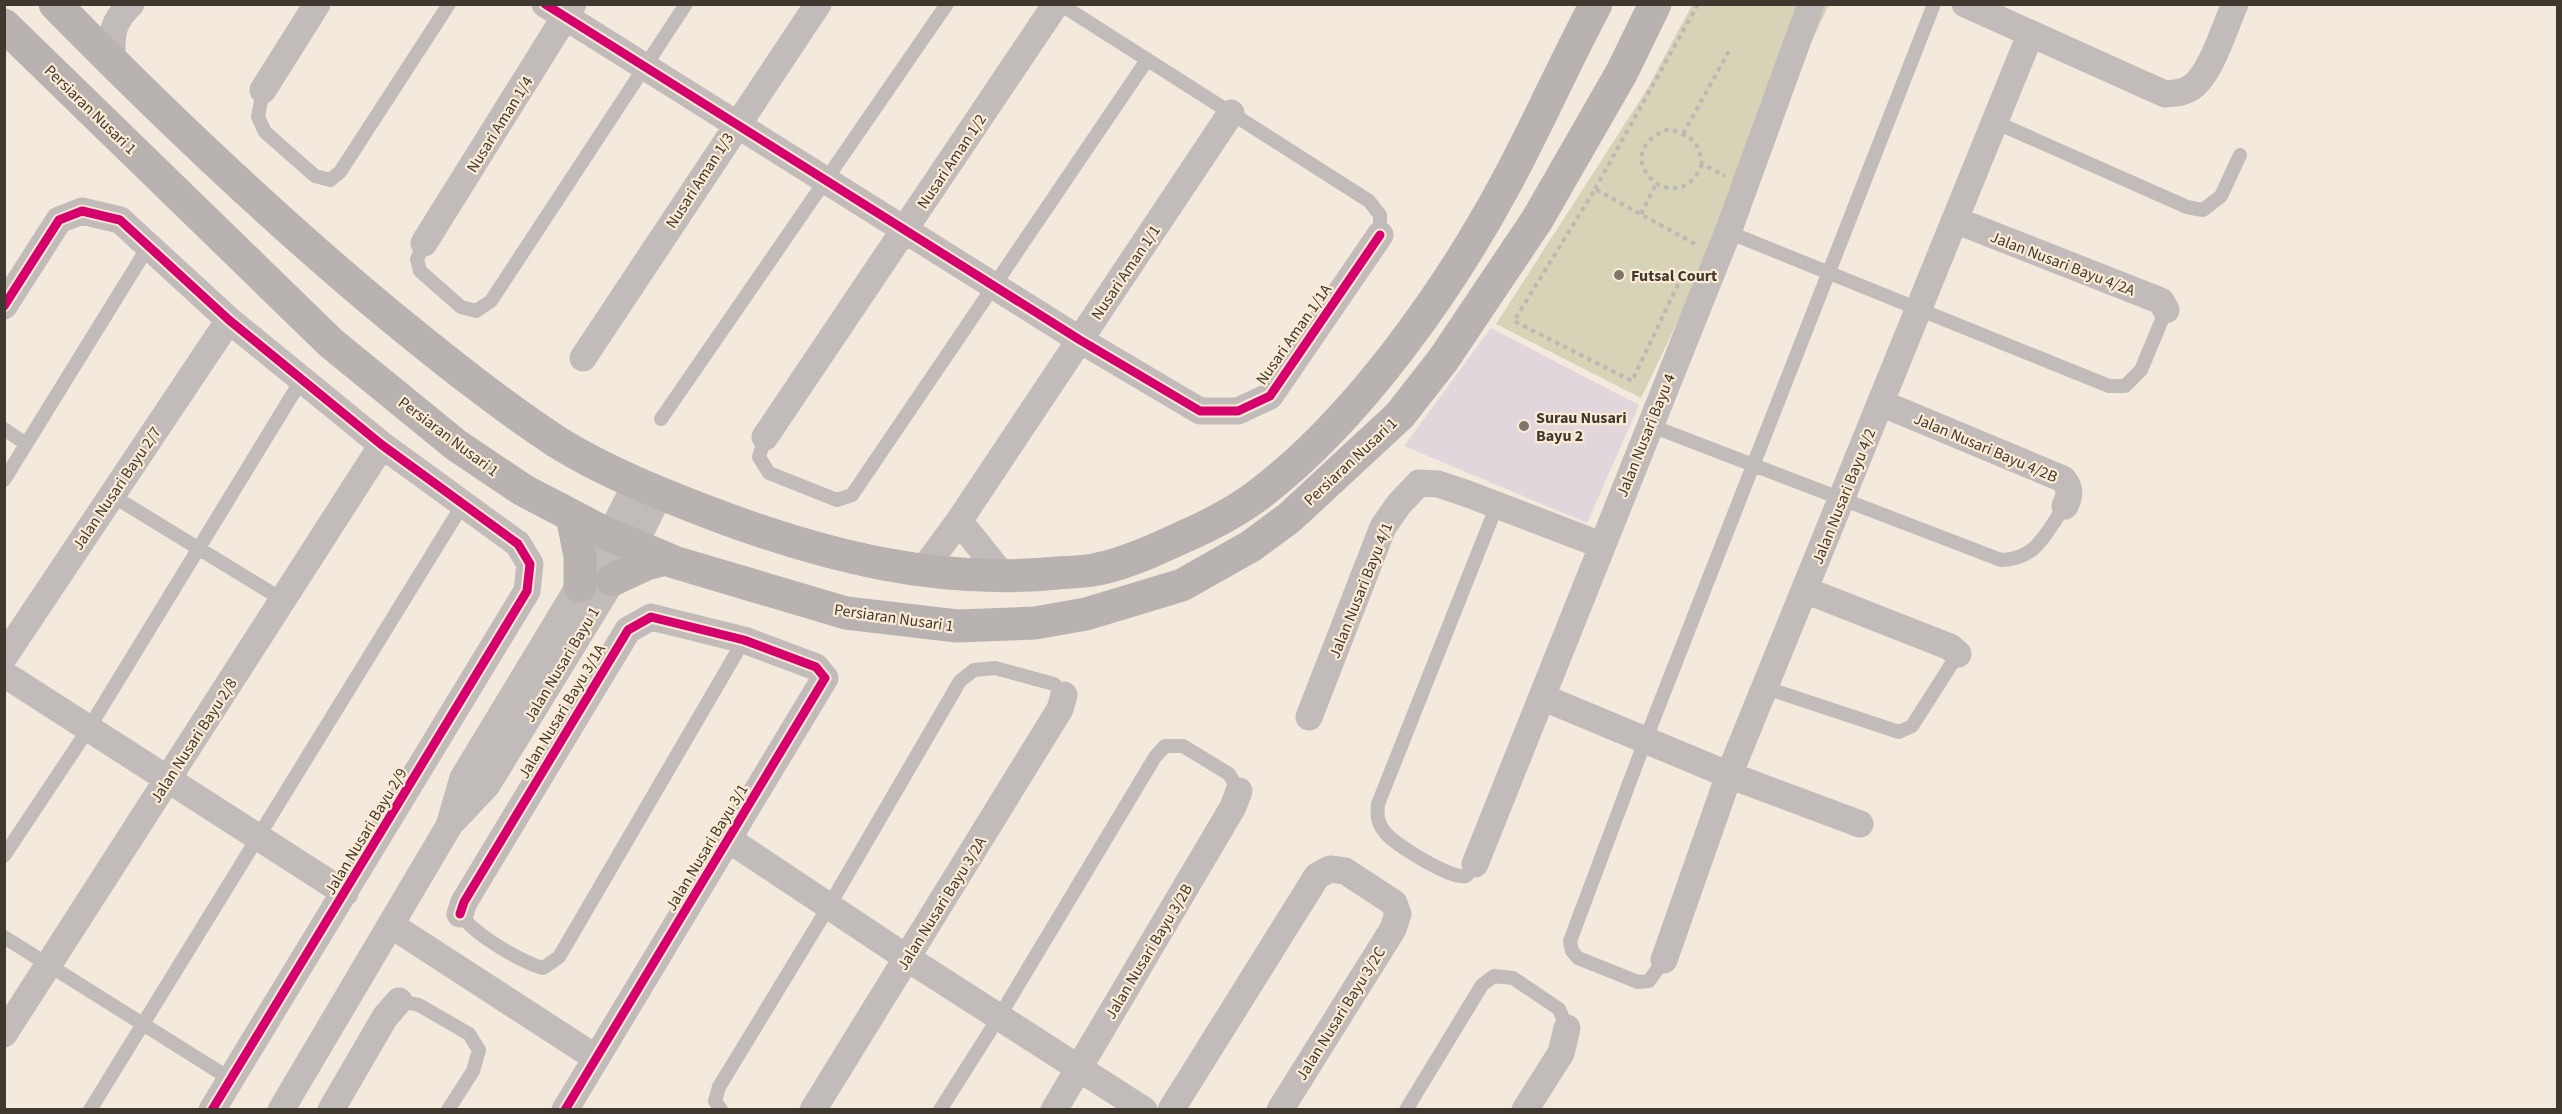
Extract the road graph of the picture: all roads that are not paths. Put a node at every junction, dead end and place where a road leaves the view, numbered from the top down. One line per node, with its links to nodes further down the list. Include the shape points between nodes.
1 (124, 4): 16 (street, via 96,20)
2 (131, 4): 20 (street, via 117,17 112,35)
3 (317, 4): 22 (street)
4 (449, 4): 22 (lane, via 340,172 330,180 315,176 265,132 258,117)
5 (686, 4): 21 (lane)
6 (818, 4): 25 (street, Nusari Aman 1/3)
7 (947, 4): 27 (lane)
8 (1058, 4): 19 (lane); 29 (street, Nusari Aman 1/2)
9 (1596, 4): 65 (main road, via 1504,186 1435,302 1330,429 1262,492 1218,521 1166,545 1098,569)
10 (1655, 4): 63 (main road, Persiaran Nusari 1, via 1622,72 1537,220 1443,360 1400,415 1289,518 1251,546 1182,585 1086,614 1035,622 957,626 846,614)
11 (1811, 4): 30 (street, Jalan Nusari Bayu 4)
12 (1934, 4): 34 (lane)
13 (1965, 4): 17 (street)
14 (2235, 4): 17 (street, via 2204,74 2193,87 2181,93 2165,94)
15 (561, 9): 21 (street, Nusari Aman 1/1A); 32 (street, Nusari Aman 1/4)
16 (65, 14): 20 (main road)
17 (2019, 21): 24 (street, Jalan Nusari Bayu 4/2)
18 (4, 25): 58 (main road, Persiaran Nusari 1, via 331,343 456,445 523,490)
19 (1147, 60): 23 (lane); 35 (lane)
20 (112, 63): 52 (main road, via 238,183 471,382 562,445)
21 (645, 67): 25 (street, Nusari Aman 1/1A); 32 (lane, via 491,301 476,311 461,307 420,271 417,259)
22 (263, 90)
23 (1231, 113): 31 (lane, via 1369,201 1380,215); 40 (street, Nusari Aman 1/1)
24 (1995, 122): 26 (lane, via 2187,207 2203,210 2221,196); 28 (street, Jalan Nusari Bayu 4/2)
25 (736, 124): 27 (street, Nusari Aman 1/1A); 41 (street, Nusari Aman 1/3)
26 (2240, 155)
27 (826, 180): 29 (street, Nusari Aman 1/1A); 44 (lane)
28 (1955, 220): 37 (street, Jalan Nusari Bayu 4/2); 38 (street, Jalan Nusari Bayu 4/2A, via 2161,301)
29 (905, 230): 35 (street, Nusari Aman 1/1A); 47 (street, Nusari Aman 1/2)
30 (1728, 232): 34 (lane); 45 (street, Jalan Nusari Bayu 4)
31 (1380, 235): 40 (street, Nusari Aman 1/1A, via 1270,396 1238,411 1200,411)
32 (424, 243)
33 (148, 247): 36 (street, via 120,220 82,211 59,220); 39 (street); 48 (lane)
34 (1829, 273): 37 (lane); 50 (lane)
35 (993, 285): 40 (street, Nusari Aman 1/1A); 47 (lane, via 852,495 837,500 769,472 759,457)
36 (4, 306)
37 (1920, 309): 38 (lane, via 2109,386 2125,386 2141,370); 43 (street, Jalan Nusari Bayu 4/2)
38 (2166, 310)
39 (229, 320): 42 (street); 53 (street, Jalan Nusari Bayu 2/7)
40 (1080, 340): 59 (street, Nusari Aman 1/1)
41 (583, 358)
42 (302, 379): 49 (street); 62 (lane)
43 (1881, 403): 54 (street, Jalan Nusari Bayu 4/2); 57 (street, Jalan Nusari Bayu 4/2B, via 2063,479 2069,486)
44 (661, 419)
45 (1649, 426): 50 (lane); 61 (street, Jalan Nusari Bayu 4)
46 (4, 429): 48 (lane)
47 (765, 437)
48 (26, 444): 51 (lane)
49 (382, 445): 55 (street); 69 (street, Jalan Nusari Bayu 2/8)
50 (1754, 465): 54 (lane); 79 (lane)
51 (4, 480)
52 (649, 488): 60 (street, Jalan Nusari Bayu 1); 64 (main road, via 744,525 834,553 881,566)
53 (111, 495): 62 (lane); 72 (street, Jalan Nusari Bayu 2/7)
54 (1842, 499): 57 (lane, via 2001,560 2019,559 2032,552); 68 (street, Jalan Nusari Bayu 4/2)
55 (463, 504): 85 (lane); 89 (street, Jalan Nusari Bayu 2/9, via 518,544 530,564 527,591)
56 (1497, 505): 61 (street, Jalan Nusari Bayu 4/1); 77 (street, Jalan Nusari Bayu 4/1, via 1438,484 1419,483 1399,504 1383,526); 88 (lane, via 1377,804 1377,820 1398,844 1454,876 1466,876)
57 (2065, 506)
58 (572, 516): 60 (main road, Persiaran Nusari 1); 67 (main road, via 580,556)
59 (959, 521): 64 (street, Nusari Aman 1/1); 65 (street)
60 (622, 540): 63 (main road, Persiaran Nusari 1); 66 (street, Jalan Nusari Bayu 1); 67 (street, Jalan Nusari Bayu 1)
61 (1601, 545): 76 (street, Jalan Nusari Bayu 4)
62 (198, 550): 69 (lane); 78 (lane)
63 (666, 559): 66 (main road)
64 (923, 570): 65 (main road)
65 (1004, 577)
66 (612, 580): 84 (street, Jalan Nusari Bayu 1, via 487,785)
67 (580, 586): 84 (street, Jalan Nusari Bayu 1, via 463,778)
68 (1805, 590): 71 (street, via 1950,646); 74 (street, Jalan Nusari Bayu 4/2)
69 (283, 600): 81 (street, Jalan Nusari Bayu 2/8)
70 (744, 640): 86 (street, Jalan Nusari Bayu 3/1, via 816,667 825,678); 91 (street, Jalan Nusari Bayu 3/1A, via 651,617 628,630); 91 (lane, via 559,957 543,968 530,964 468,925)
71 (1958, 654): 74 (lane, via 1912,726 1899,732)
72 (4, 657)
73 (4, 674): 78 (street)
74 (1766, 688): 80 (street, Jalan Nusari Bayu 4/2)
75 (1064, 695): 90 (lane, via 1054,684 995,668 974,670 960,681); 94 (street, Jalan Nusari Bayu 3/2A, via 1060,709)
76 (1542, 697): 79 (street); 88 (street, Jalan Nusari Bayu 4)
77 (1309, 717)
78 (89, 728): 81 (street); 87 (lane)
79 (1645, 741): 80 (street); 95 (lane, via 1570,941 1578,958 1638,982 1649,981)
80 (1730, 775): 83 (street); 95 (street, Jalan Nusari Bayu 4/2)
81 (168, 779): 85 (street); 96 (street, Jalan Nusari Bayu 2/8)
82 (1239, 790): 98 (lane, via 1229,774 1183,746 1165,746); 103 (street, Jalan Nusari Bayu 3/2B, via 1233,807)
83 (1860, 824)
84 (449, 826): 92 (street, Jalan Nusari Bayu 1)
85 (258, 836): 89 (street); 99 (lane)
86 (728, 839): 90 (street); 102 (street, Jalan Nusari Bayu 3/1)
87 (4, 856)
88 (1475, 864)
89 (345, 892): 104 (street, Jalan Nusari Bayu 2/9)
90 (829, 906): 94 (street); 111 (lane, via 719,1087 715,1101)
91 (460, 914)
92 (392, 925): 102 (street); 107 (street, Jalan Nusari Bayu 1)
93 (4, 937): 96 (lane)
94 (907, 958): 98 (street); 112 (street, Jalan Nusari Bayu 3/2A)
95 (1664, 960)
96 (48, 966): 99 (lane); 101 (street, Jalan Nusari Bayu 2/8)
97 (399, 1001): 108 (street, via 385,1017); 109 (lane, via 419,1005 469,1034 480,1050 473,1071)
98 (999, 1017): 103 (street); 113 (lane)
99 (143, 1026): 104 (lane); 105 (lane)
100 (1567, 1028): 118 (lane, via 1559,1009 1513,978 1494,976 1482,985); 119 (street, via 1561,1053)
101 (4, 1034)
102 (596, 1058): 110 (street, Jalan Nusari Bayu 3/1)
103 (1079, 1068): 114 (street, Jalan Nusari Bayu 3/2B); 115 (street)
104 (232, 1080): 106 (street, Jalan Nusari Bayu 2/9)
105 (90, 1110)
106 (212, 1110)
107 (281, 1110)
108 (330, 1110)
109 (448, 1110)
110 (565, 1110)
111 (720, 1110)
112 (813, 1110)
113 (940, 1110)
114 (1054, 1110)
115 (1144, 1110)
116 (1171, 1110): 117 (street, Jalan Nusari Bayu 3/2C, via 1317,876 1330,869 1345,871 1394,903 1398,914)
117 (1280, 1110)
118 (1406, 1110)
119 (1525, 1110)

